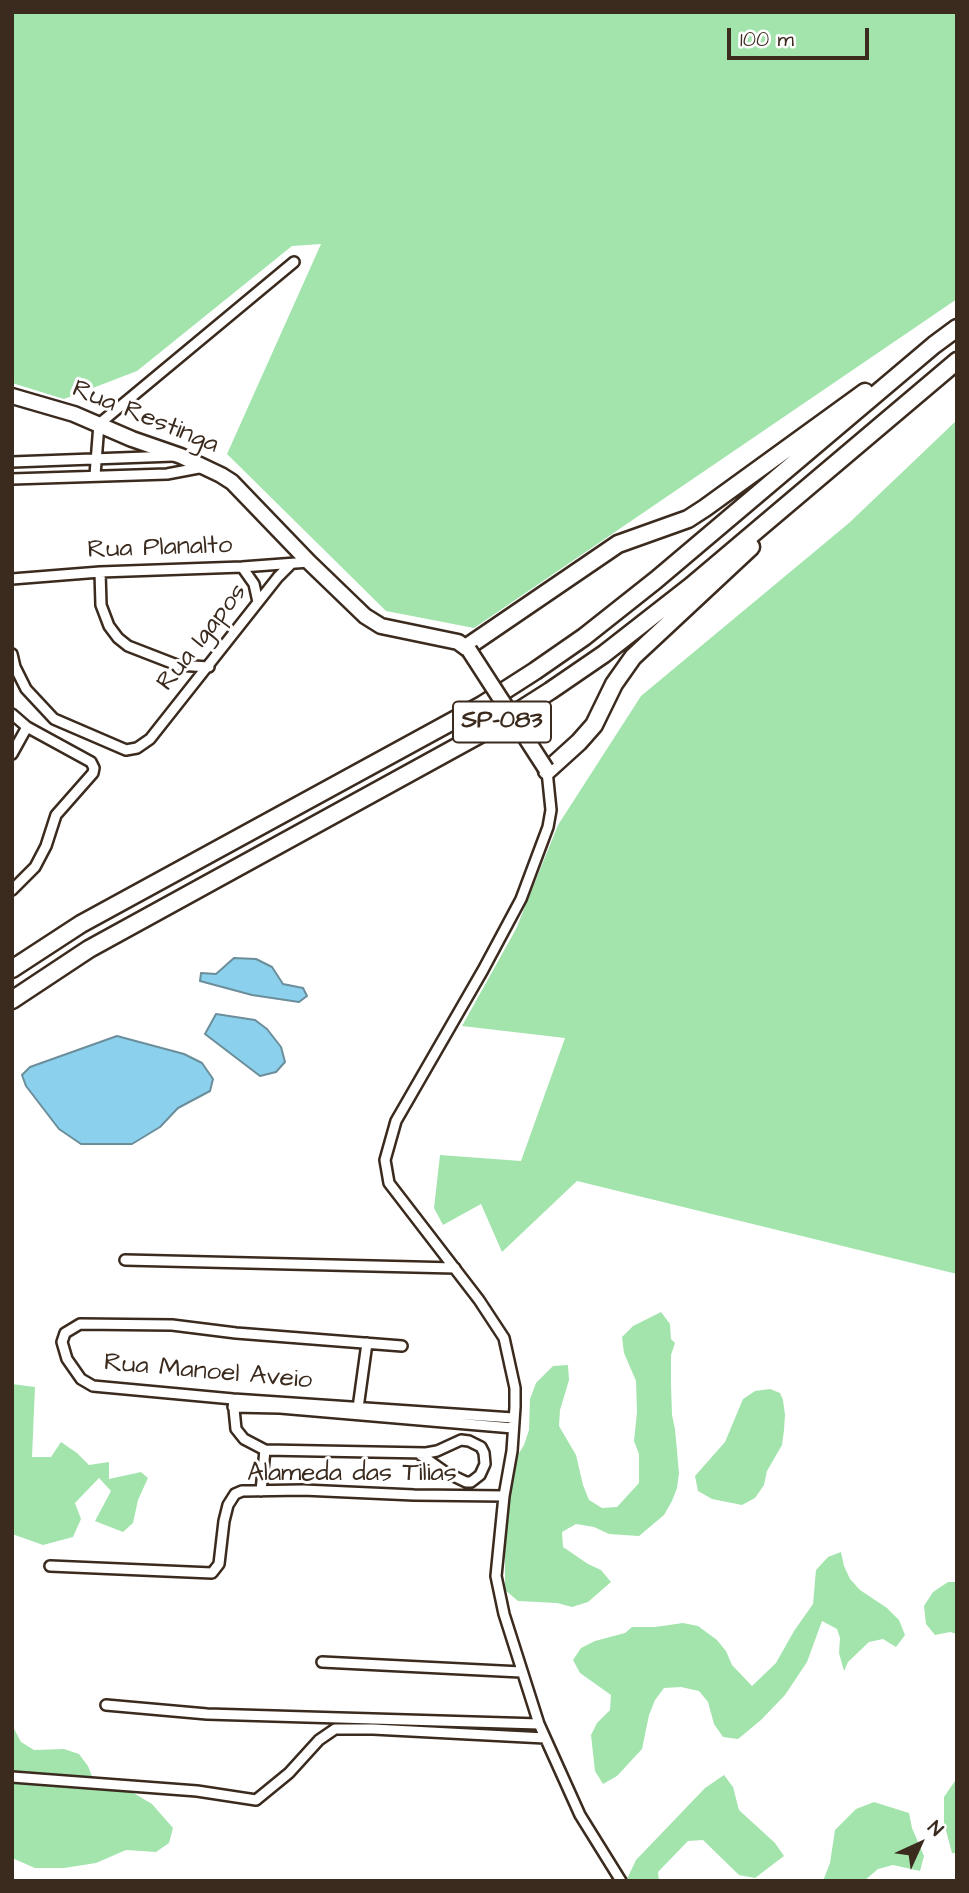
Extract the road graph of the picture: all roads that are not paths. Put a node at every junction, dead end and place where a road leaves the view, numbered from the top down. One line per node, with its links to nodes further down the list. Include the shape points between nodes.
1 (294, 262): 6 (street)
2 (957, 328): 3 (highway, SP-083)
3 (934, 345): 20 (highway, via 705,508 688,519 618,544); 28 (highway, SP-083, via 656,580 536,671 482,705 81,923)
4 (957, 361): 7 (highway, SP-083)
5 (12, 396): 6 (main road, Rua Restinga)
6 (99, 424): 8 (main road, Rua Restinga); 9 (street)
7 (852, 449): 26 (highway, via 633,657 594,725); 29 (highway, SP-083, via 681,594 550,691 495,726 89,949)
8 (181, 456): 9 (street); 11 (main road, Rua Restinga)
9 (96, 457): 10 (street); 12 (street)
10 (12, 462)
11 (204, 467): 12 (street, via 167,474); 14 (main road, Rua Restinga, via 232,482)
12 (95, 475): 13 (street)
13 (12, 479)
14 (309, 562): 15 (street, Rua Planalto); 20 (main road, Rua Restinga, via 381,626 450,639)
15 (291, 565): 16 (street, Rua Planalto); 19 (street, Rua Igapos)
16 (242, 567): 17 (street, Rua Planalto); 19 (street, via 254,584)
17 (100, 572): 18 (street, Rua Planalto); 22 (street, via 101,605 118,638 177,665)
18 (12, 579)
19 (258, 602): 22 (street, Rua Igapos)
20 (468, 649): 26 (main road, bridge)
21 (12, 654): 22 (street, Rua Igapos, via 26,689 54,719 126,750 150,739)
22 (209, 667)
23 (12, 714): 24 (street)
24 (27, 727): 25 (street); 27 (street, via 91,762 94,768 56,815 35,867)
25 (12, 754)
26 (547, 770): 31 (street, via 548,827 521,899 396,1121 385,1160 389,1183)
27 (12, 890)
28 (12, 969)
29 (12, 1000)
30 (125, 1260): 31 (street)
31 (454, 1268): 36 (street, via 503,1338 514,1388)
32 (367, 1343): 33 (street, Rua Manoel Aveio); 34 (street, Rua Manoel Aveio, via 172,1325 80,1324 65,1333 62,1342 67,1359 81,1379 93,1386); 35 (street)
33 (402, 1346)
34 (233, 1403): 35 (street, Rua Manoel Aveio); 36 (street); 37 (street, via 236,1429)
35 (358, 1408): 36 (street, Rua Manoel Aveio)
36 (513, 1423): 40 (street)
37 (265, 1450): 38 (street); 39 (street)
38 (418, 1453): 38 (street, via 469,1441 481,1447 485,1464 480,1475 466,1482)
39 (261, 1491): 40 (street, Alameda das Tilias); 41 (street, Alameda das Tilias, via 239,1492 232,1499 224,1521 219,1564 212,1573)
40 (504, 1496): 43 (street, via 496,1576)
41 (50, 1566)
42 (322, 1662): 43 (street)
43 (521, 1672): 45 (street)
44 (106, 1705): 45 (street, via 207,1714)
45 (539, 1724): 46 (street)
46 (545, 1738): 47 (street, via 335,1730 256,1800); 48 (street, via 580,1815)
47 (12, 1777)
48 (621, 1881)

